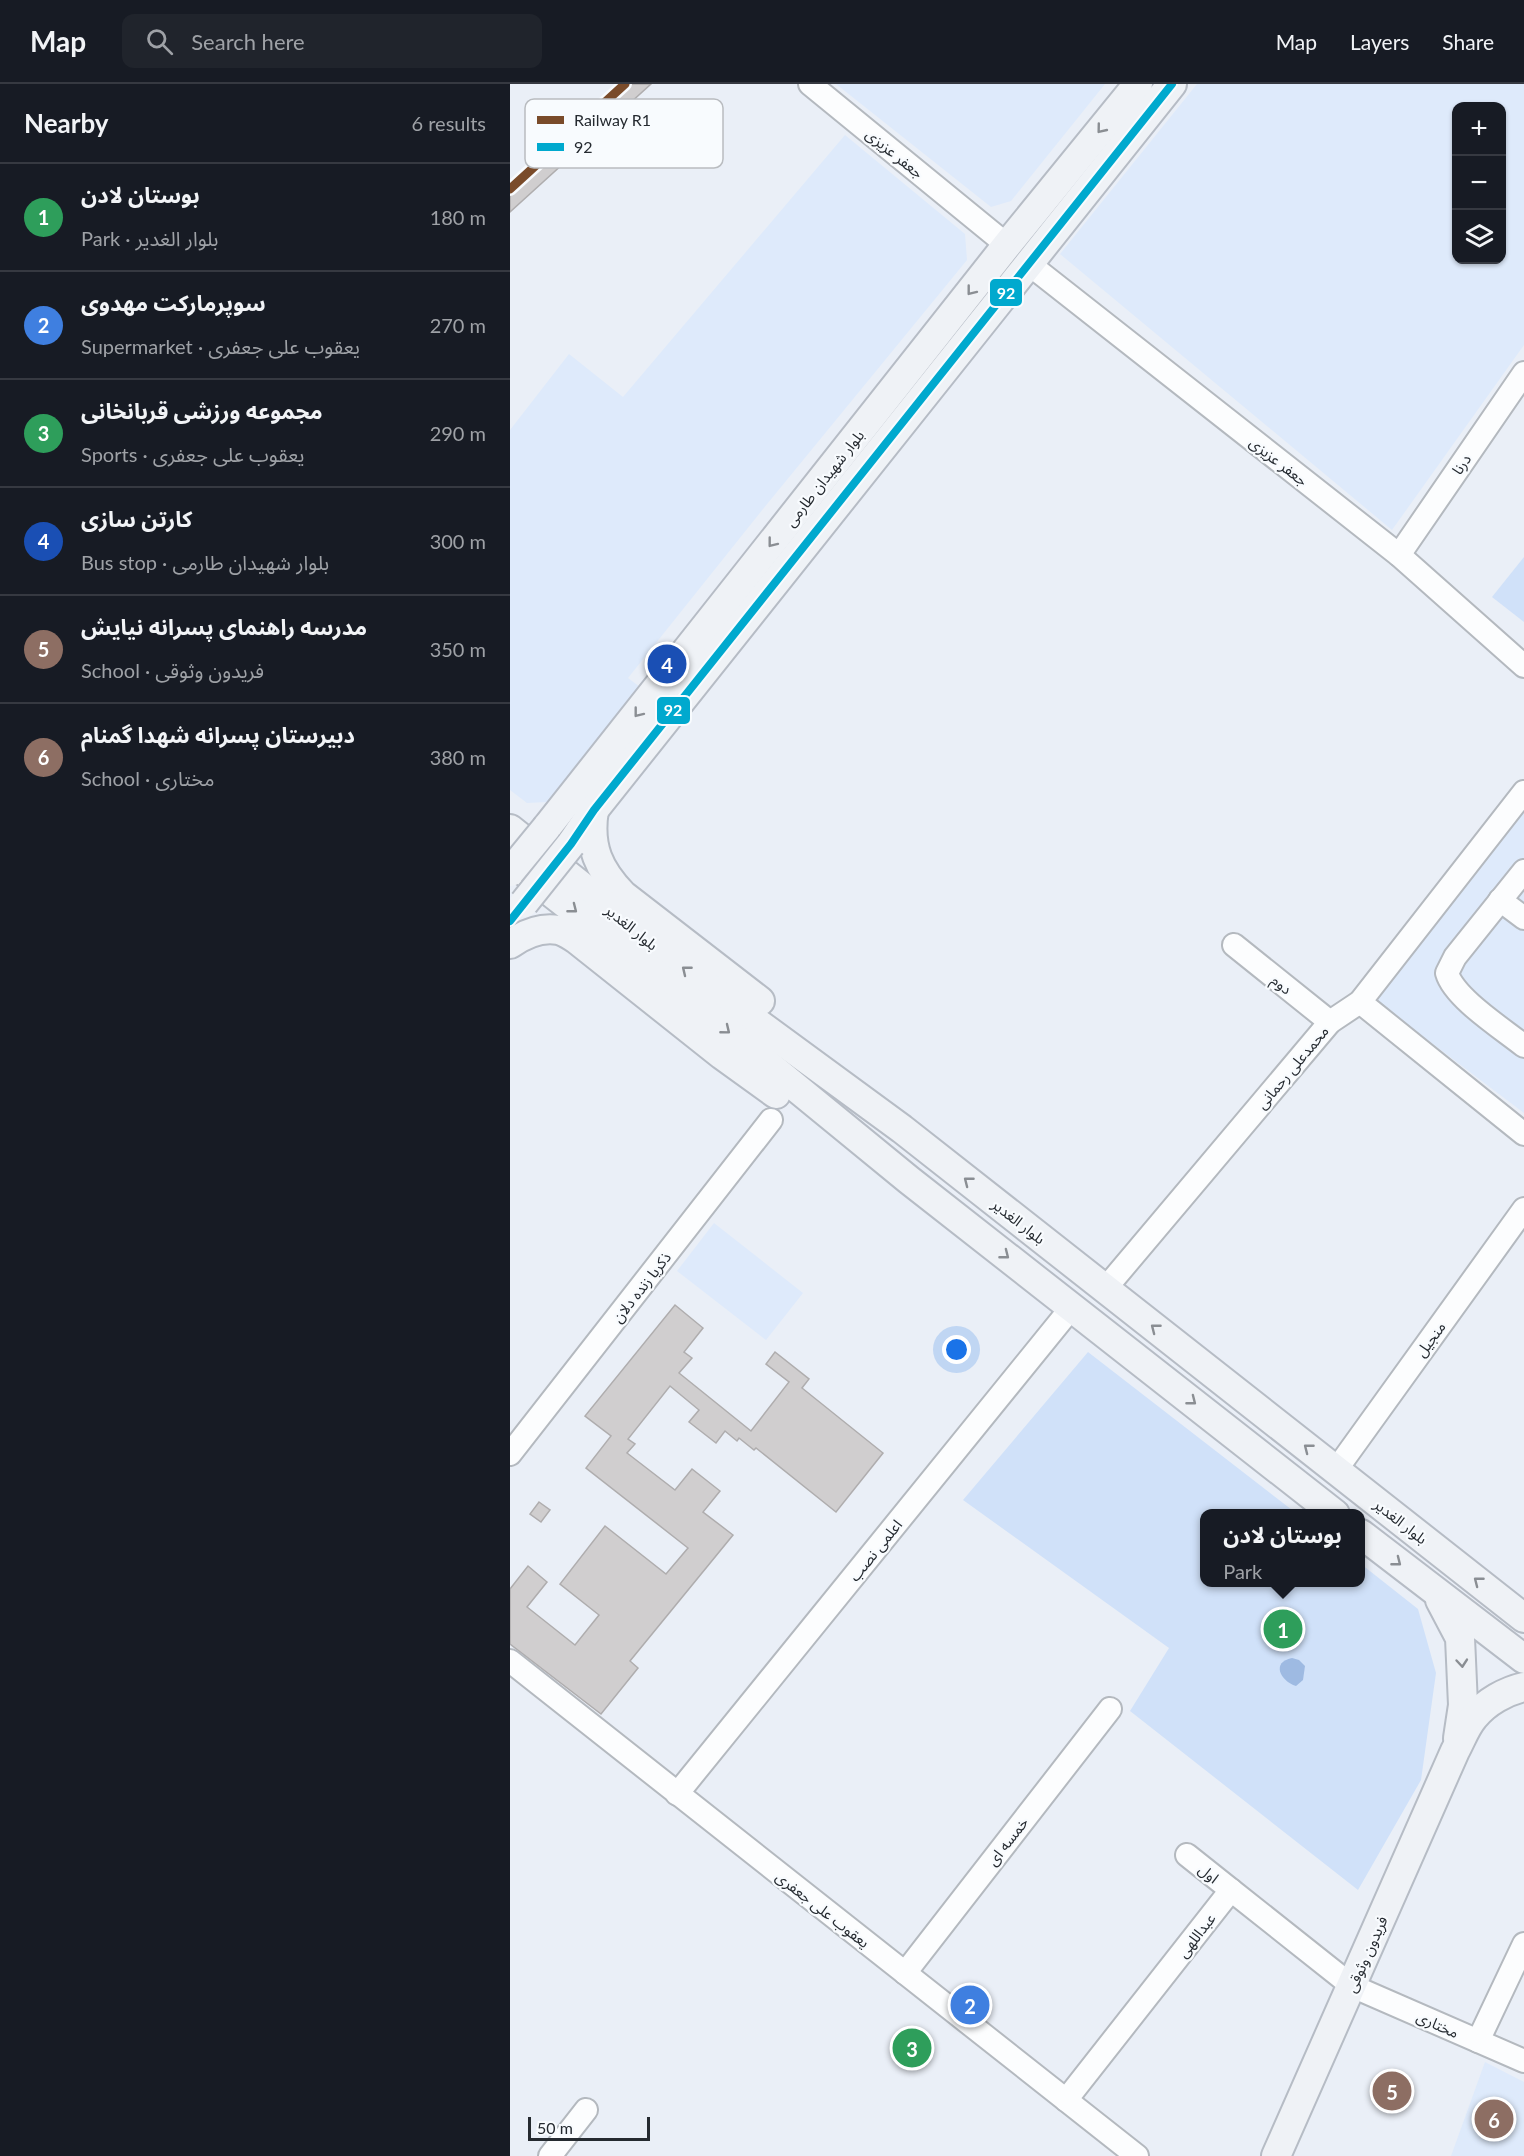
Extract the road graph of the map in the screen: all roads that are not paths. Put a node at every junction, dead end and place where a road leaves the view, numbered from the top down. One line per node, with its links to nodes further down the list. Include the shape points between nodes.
1 (810, 84): 4 (street, جعفر عزیزی)
2 (1138, 84): 4 (main road, بلوار شهیدان طارمی, one-way to 4)
3 (1172, 84): 5 (main road, بلوار شهیدان طارمی)
4 (1007, 245): 5 (main road); 14 (main road, بلوار شهیدان طارمی, one-way to 14, bridge)
5 (1029, 264): 7 (street, جعفر عزیزی); 10 (main road, بلوار شهیدان طارمی)
6 (1524, 374): 7 (street, درنا)
7 (1399, 555): 8 (street, جعفر عزیزی)
8 (1524, 666)
9 (1524, 792): 20 (street, محمدعلی رحمانی)
10 (594, 810): 16 (main road, بلوار شهیدان طارمی, bridge); 24 (main road, via 592,830 598,863 623,895 808,1039)
11 (510, 829): 24 (main road, بلوار الغدیر, one-way to 11, via 703,983)
12 (510, 860): 26 (main road, بلوار الغدیر, one-way to 26)
13 (1524, 871): 15 (street)
14 (510, 872)
15 (1500, 900): 17 (street); 22 (street, via 1447,973 1458,993)
16 (517, 912)
17 (1524, 918)
18 (510, 944): 26 (main road, via 522,935 543,930 558,930 576,939 802,1113)
19 (1234, 945): 21 (street, دوم)
20 (1360, 1002): 21 (street, محمدعلی رحمانی); 25 (street)
21 (1330, 1022): 28 (street, محمدعلی رحمانی)
22 (1524, 1046)
23 (771, 1120): 30 (street, ذکریا زنده دلان)
24 (902, 1129): 28 (main road, بلوار الغدیر, one-way to 24)
25 (1524, 1134)
26 (909, 1180): 29 (main road, بلوار الغدیر, one-way to 29)
27 (1524, 1209): 31 (street, منجیل)
28 (1105, 1289): 31 (main road, بلوار الغدیر, one-way to 28)
29 (1072, 1307): 32 (main road, بلوار الغدیر, one-way to 32); 41 (street, اعلمی نصب)
30 (510, 1454)
31 (1336, 1470): 35 (main road, بلوار الغدیر, one-way to 31)
32 (1329, 1509)
33 (1365, 1537): 34 (main road, one-way to 34)
34 (1434, 1590): 36 (main road); 40 (main road, one-way to 40, via 1460,1638 1463,1705)
35 (1524, 1618)
36 (1524, 1659)
37 (510, 1661): 41 (street, یعقوب علی جعفری)
38 (1524, 1687): 40 (main road, via 1491,1701 1472,1718)
39 (1110, 1709): 45 (street, خمسه ای)
40 (1455, 1751): 46 (main road, فریدون وثوقی)
41 (677, 1794): 45 (street, یعقوب علی جعفری)
42 (1187, 1855): 43 (street, اول)
43 (1231, 1890): 46 (street); 49 (street, عبداللهی)
44 (1524, 1944): 47 (street)
45 (905, 1973): 49 (street, یعقوب علی جعفری)
46 (1352, 1986): 47 (street, مختاری); 53 (main road, فریدون وثوقی)
47 (1478, 2042): 48 (street, مختاری)
48 (1524, 2061)
49 (1066, 2100): 52 (street, یعقوب علی جعفری)
50 (586, 2110): 51 (street)
51 (550, 2156)
52 (1137, 2156)
53 (1276, 2156)

